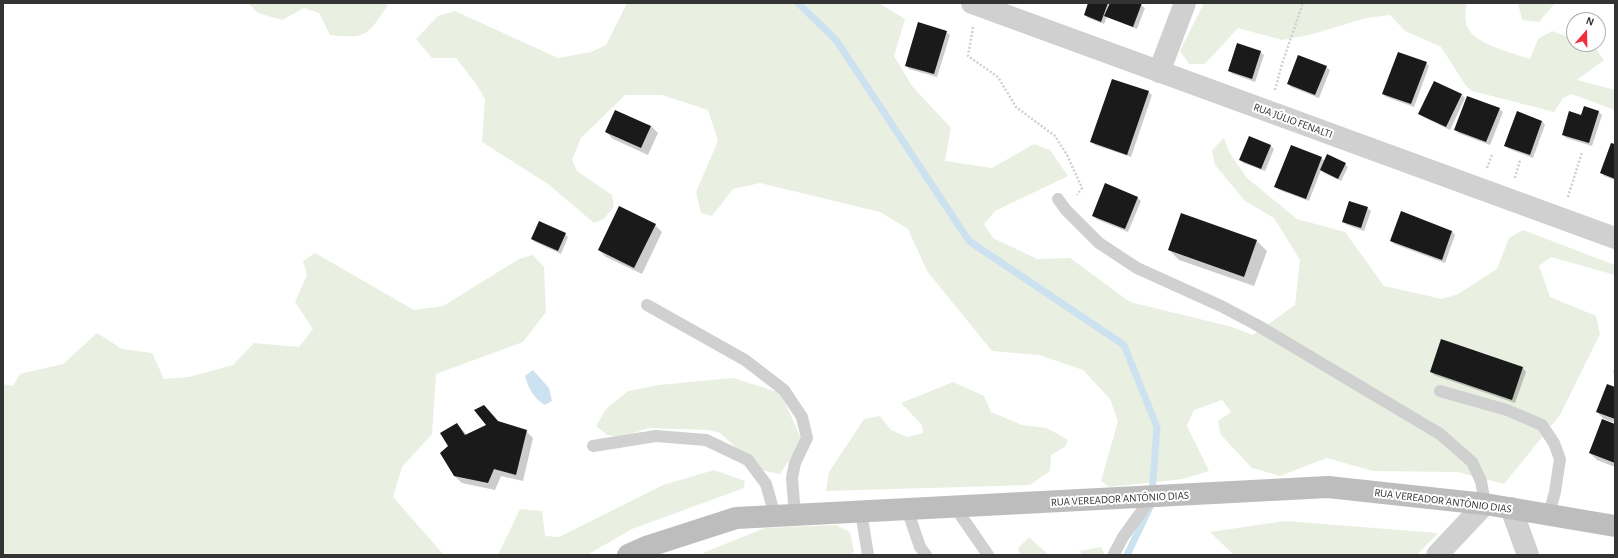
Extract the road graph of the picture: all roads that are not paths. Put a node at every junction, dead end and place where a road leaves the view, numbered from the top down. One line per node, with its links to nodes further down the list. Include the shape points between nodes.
1 (1185, 3): 3 (street)
2 (975, 4): 3 (street, RUA JÚLIO FENALTI)
3 (1159, 72): 5 (street, RUA JÚLIO FENALTI)
4 (1058, 199): 10 (lane, via 1099,243 1137,268 1257,325 1440,434 1472,462 1481,481)
5 (1615, 238)
6 (647, 305): 16 (lane, via 745,360 784,390 802,417 807,438 795,463)
7 (1440, 391): 15 (lane, via 1507,410 1542,425 1560,458 1555,492)
8 (593, 446): 16 (lane, via 656,436 706,440 748,460)
9 (1152, 497): 10 (street, RUA VEREADOR ANTÔNIO DIAS, via 1328,487); 11 (street, RUA VEREADOR ANTÔNIO DIAS); 18 (lane)
10 (1485, 504): 12 (street, RUA VEREADOR ANTÔNIO DIAS); 23 (street)
11 (954, 507): 13 (street, RUA VEREADOR ANTÔNIO DIAS); 22 (lane)
12 (1511, 508): 15 (street, RUA VEREADOR ANTÔNIO DIAS); 24 (street)
13 (907, 509): 14 (street, RUA VEREADOR ANTÔNIO DIAS); 21 (lane, via 920,547)
14 (860, 512): 16 (street, RUA VEREADOR ANTÔNIO DIAS); 20 (lane)
15 (1548, 514): 17 (street, RUA VEREADOR ANTÔNIO DIAS)
16 (785, 515): 19 (street, RUA VEREADOR ANTÔNIO DIAS, via 736,518)
17 (1615, 526)
18 (1114, 554)
19 (628, 555)
20 (868, 555)
21 (926, 555)
22 (988, 555)
23 (1437, 555)
24 (1528, 555)

